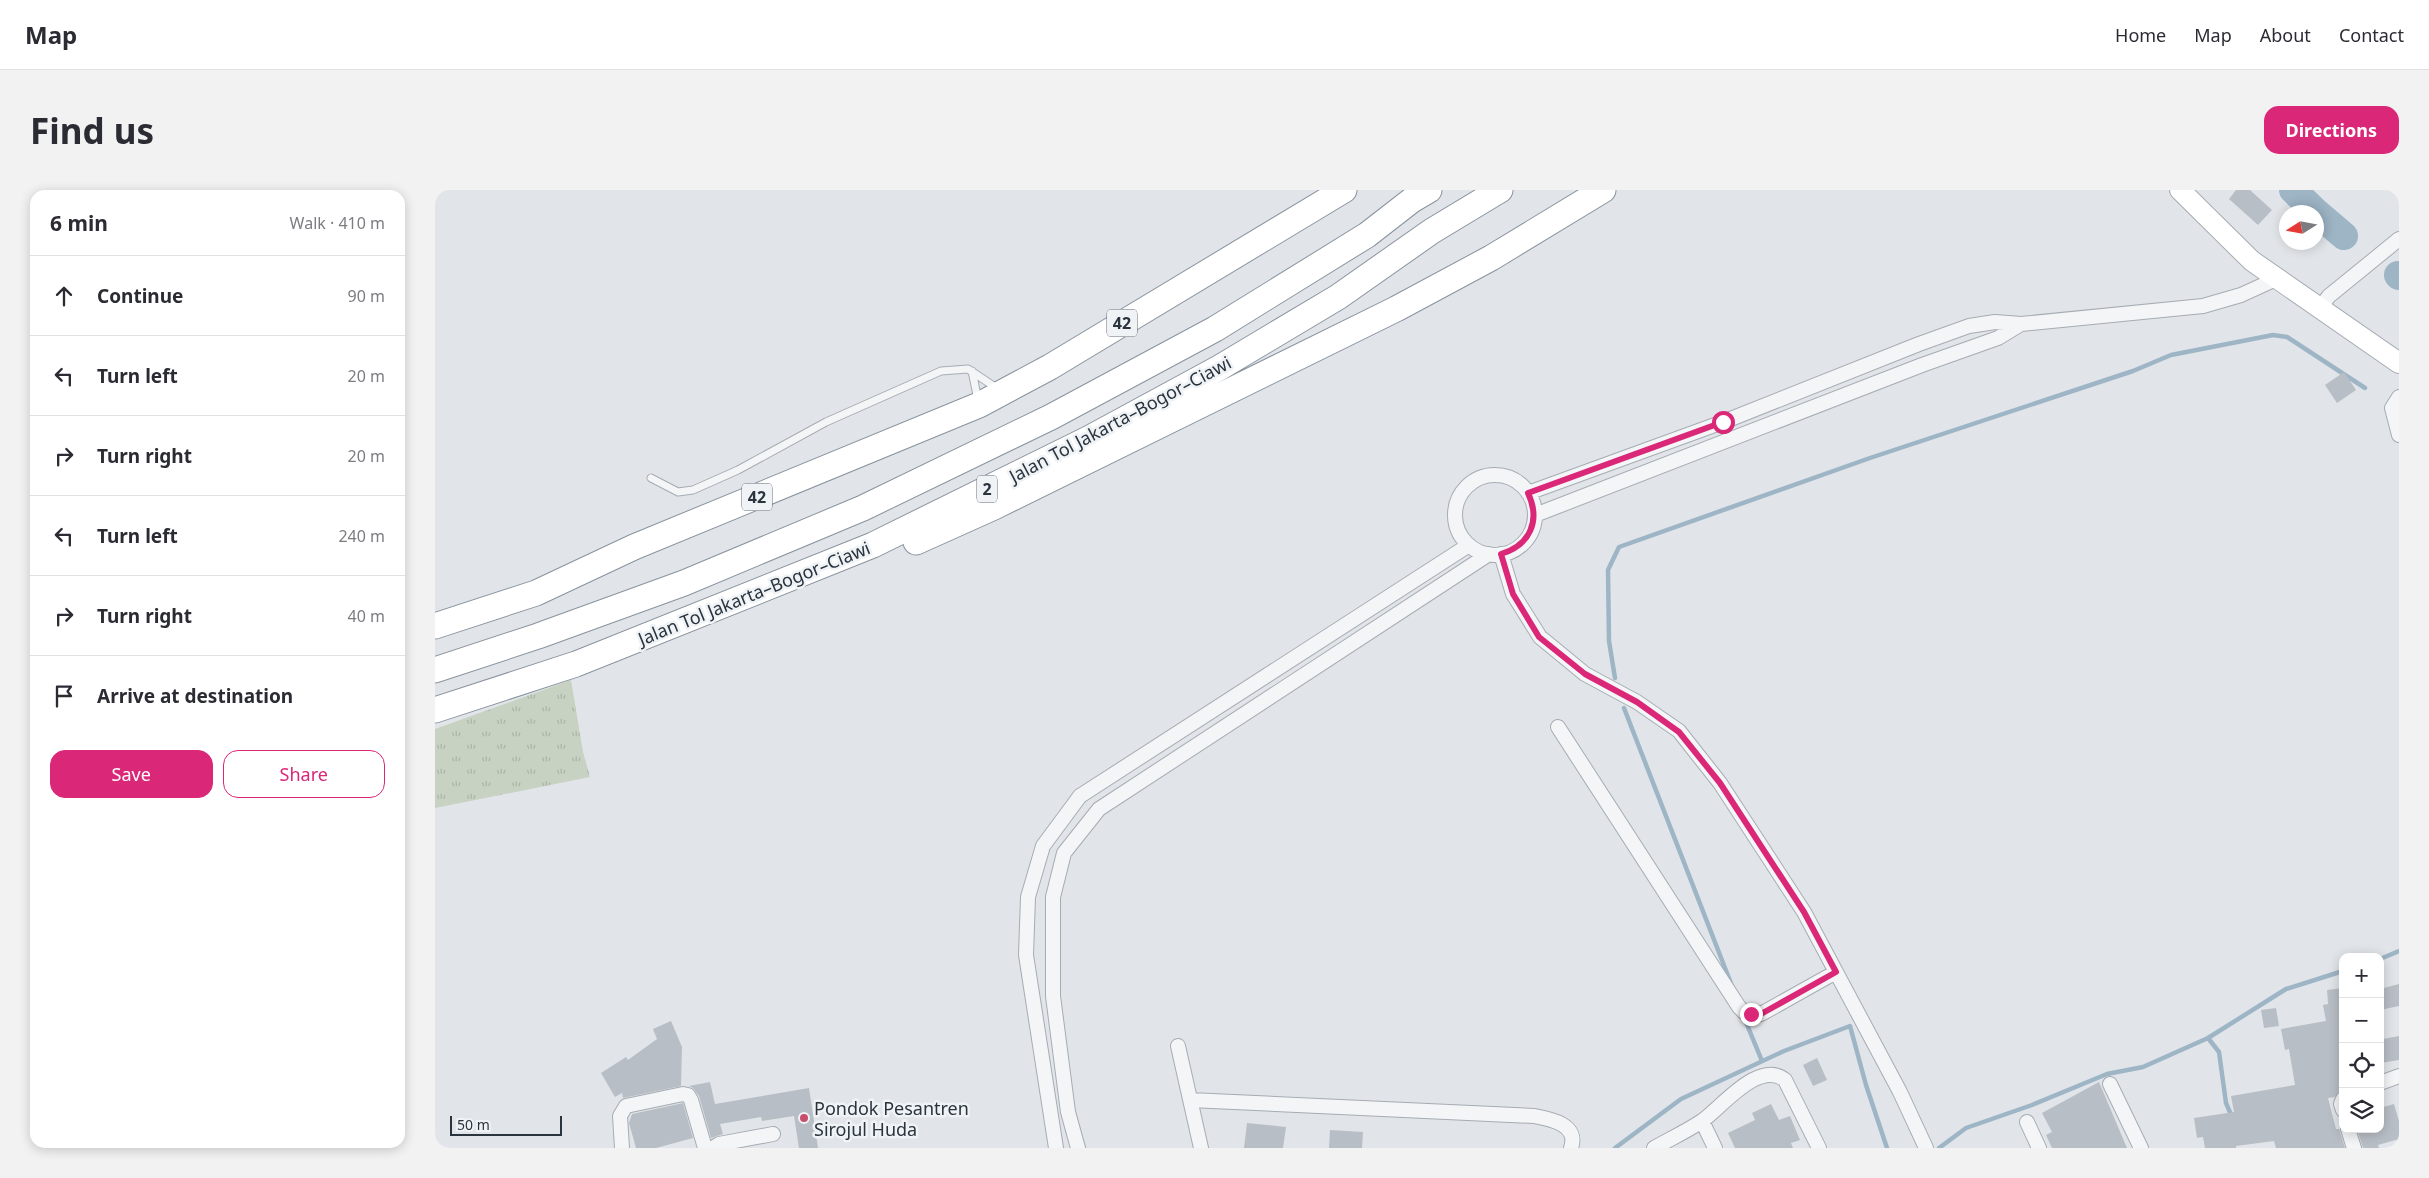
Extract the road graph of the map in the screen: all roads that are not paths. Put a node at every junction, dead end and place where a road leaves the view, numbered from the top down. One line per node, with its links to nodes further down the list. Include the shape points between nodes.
1 (1429, 190): 25 (highway, Jalan Tol Jakarta–Bogor–Ciawi / 2, via 1367,235 1215,328 1051,417 863,508 684,583)
2 (1500, 190): 24 (highway, Jalan Tol Jakarta–Bogor–Ciawi / 2, via 1432,231 1338,298 1219,368 1088,439 873,545)
3 (1603, 190): 24 (highway, via 1491,258 1397,309 994,507 879,559 745,612)
4 (2180, 190): 8 (main road)
5 (2199, 190): 8 (main road)
6 (1342, 191): 14 (highway, 42)
7 (2399, 239): 10 (street)
8 (2252, 261): 9 (main road)
9 (2276, 279): 10 (main road); 11 (street, via 2241,295 2203,306)
10 (2324, 303): 12 (main road)
11 (2021, 324): 19 (street, via 1995,322 1969,326 1723,422); 20 (street, via 1998,338)
12 (2399, 363)
13 (972, 372): 14 (lane); 16 (lane); 18 (lane, via 962,368 941,372 826,422 738,470 693,490 678,492)
14 (1003, 392): 16 (highway, 42)
15 (2399, 397): 17 (street, via 2392,408)
16 (979, 405): 23 (highway, 42, via 634,547 536,593)
17 (2399, 435)
18 (651, 478)
19 (1528, 493): 20 (street); 21 (street, via 1521,484 1501,475 1489,475 1469,485 1461,493 1455,515 1461,537)
20 (1535, 515): 22 (street, via 1529,536 1521,545)
21 (1469, 545): 22 (street); 28 (street)
22 (1495, 554): 29 (street); 30 (street, via 1513,594 1539,637 1585,674 1637,702 1679,732 1691,746 1720,783 1799,904)
23 (435, 626)
24 (576, 664): 26 (highway, Jalan Tol Jakarta–Bogor–Ciawi / 2)
25 (435, 670)
26 (435, 710)
27 (1558, 727): 30 (street, via 1744,1012 1761,1014)
28 (1144, 754): 29 (street); 43 (street, via 1079,796 1043,846 1028,897 1026,955)
29 (1155, 771): 44 (street, via 1099,809 1064,853 1053,897 1053,996 1068,1112)
30 (1836, 972): 50 (street)
31 (1179, 1046): 35 (street)
32 (2399, 1076): 33 (street)
33 (2384, 1082)
34 (2110, 1084): 52 (street)
35 (1190, 1100): 45 (street); 46 (street, via 1534,1116 1560,1121 1569,1131)
36 (1702, 1121): 47 (street); 48 (street); 49 (street, via 1746,1084 1767,1074 1778,1074 1793,1093)
37 (2027, 1122): 51 (street)
38 (2349, 1133): 53 (street)
39 (773, 1134): 42 (street, via 719,1144)
40 (621, 1148): 41 (street, via 620,1116 626,1106 683,1094 691,1100)
41 (705, 1148)
42 (713, 1148)
43 (1056, 1148)
44 (1079, 1148)
45 (1201, 1148)
46 (1571, 1148)
47 (1654, 1148)
48 (1715, 1148)
49 (1819, 1148)
50 (1926, 1148)
51 (2039, 1148)
52 (2141, 1148)
53 (2354, 1148)

